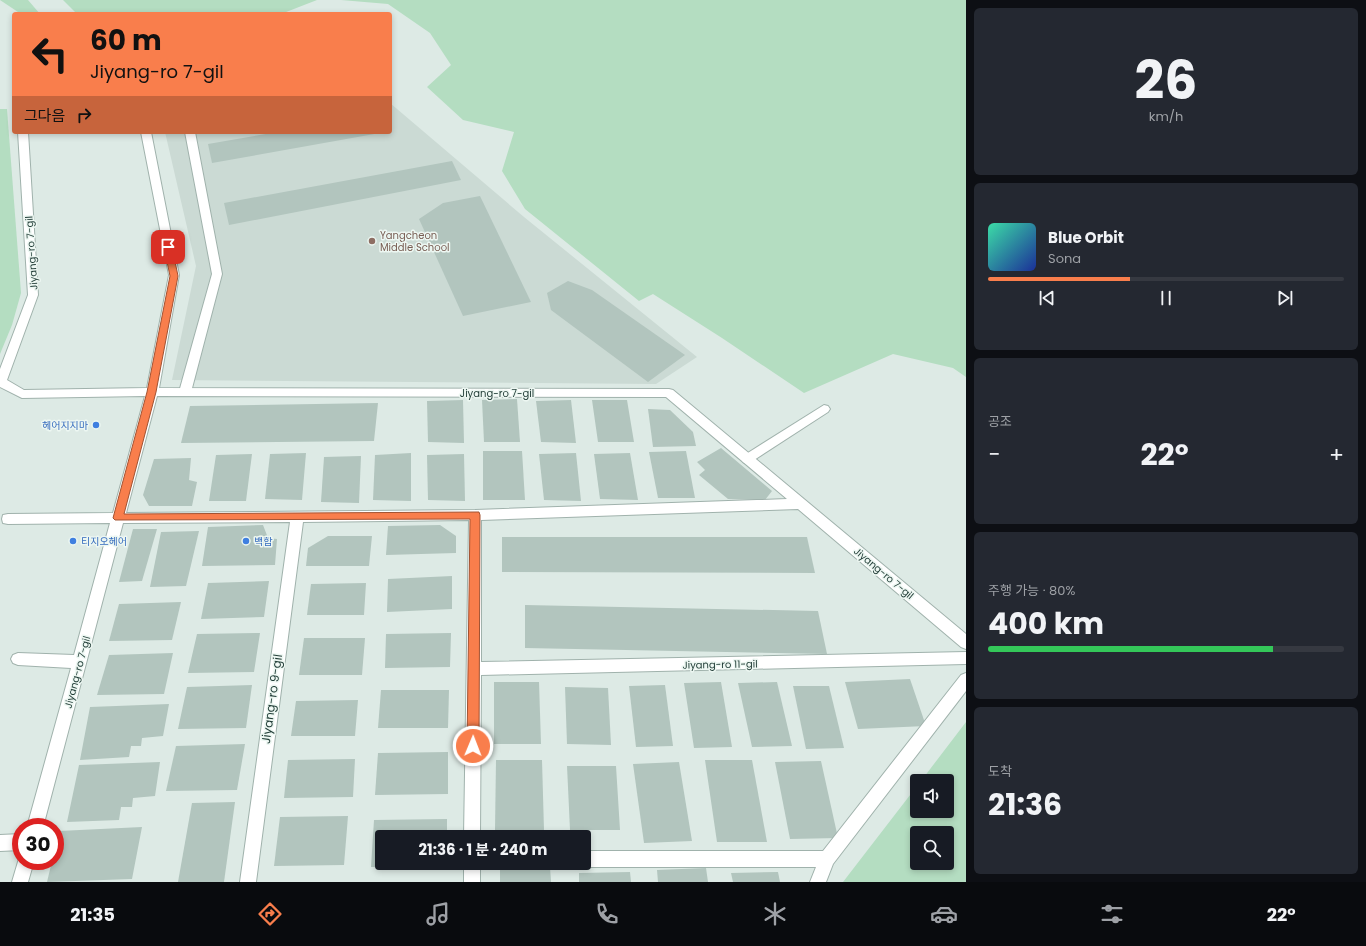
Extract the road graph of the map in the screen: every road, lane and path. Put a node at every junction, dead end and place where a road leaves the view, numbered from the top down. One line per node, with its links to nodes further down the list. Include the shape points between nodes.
1 (23, 134): 4 (street, Jiyang-ro 7-gil, via 33,295 1,382 22,394)
2 (146, 134): 4 (street, Jiyang-ro 7-gil, via 174,276)
3 (190, 134): 5 (street, via 217,274)
4 (152, 392): 5 (street, Jiyang-ro 7-gil); 11 (street, Jiyang-ro 7-gil)
5 (185, 392): 7 (street, Jiyang-ro 7-gil, via 669,393)
6 (824, 409): 7 (street)
7 (747, 458): 8 (street, Jiyang-ro 7-gil)
8 (802, 504): 9 (street); 13 (street, Jiyang-ro 7-gil)
9 (475, 515): 10 (street); 17 (street)
10 (297, 516): 11 (street); 28 (street, Jiyang-ro 9-gil)
11 (118, 518): 12 (street); 16 (street, Jiyang-ro 7-gil)
12 (8, 519)
13 (966, 643)
14 (966, 658): 17 (street, Jiyang-ro 11-gil)
15 (18, 659): 16 (street)
16 (79, 662): 19 (street, Jiyang-ro 7-gil)
17 (474, 669): 20 (street)
18 (966, 680): 24 (street)
19 (37, 818)
20 (472, 830)
21 (12, 842): 22 (street)
22 (0, 843)
23 (591, 859): 24 (street)
24 (826, 859): 30 (street)
25 (23, 870): 27 (street)
26 (472, 870): 29 (street)
27 (20, 882)
28 (248, 882)
29 (472, 882)
30 (818, 882)

